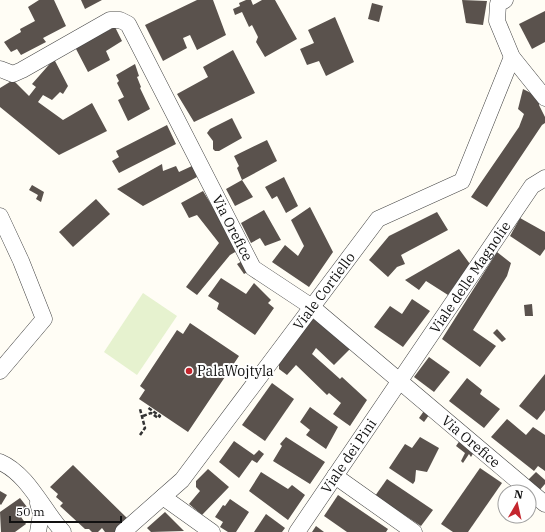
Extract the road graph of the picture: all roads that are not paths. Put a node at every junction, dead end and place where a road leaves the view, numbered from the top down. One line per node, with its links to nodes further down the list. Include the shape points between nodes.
1 (505, 0): 2 (street, via 498,4 496,21)
2 (512, 57): 4 (street); 8 (street, Viale Cortiello, via 462,181 378,219)
3 (0, 68): 8 (street, Via Orefice, via 13,74 110,20 120,20 128,24 253,268)
4 (539, 80): 5 (street)
5 (545, 98)
6 (545, 178): 10 (street, Viale delle Magnolie, via 532,186)
7 (0, 216): 9 (street, via 44,319)
8 (312, 307): 10 (street, Via Orefice); 13 (street, Viale Cortiello, via 182,480)
9 (0, 371)
10 (400, 380): 12 (street, Viale dei Pini); 15 (street, Via Orefice)
11 (0, 462): 14 (street, via 15,471 26,482)
12 (335, 476): 20 (street, Viale dei Pini); 21 (street)
13 (164, 497): 18 (street, Viale Cortiello); 19 (street)
14 (37, 499): 16 (street, via 41,514); 17 (street)
15 (545, 504)
16 (38, 532)
17 (63, 532)
18 (123, 532)
19 (212, 532)
20 (297, 532)
21 (414, 532)

